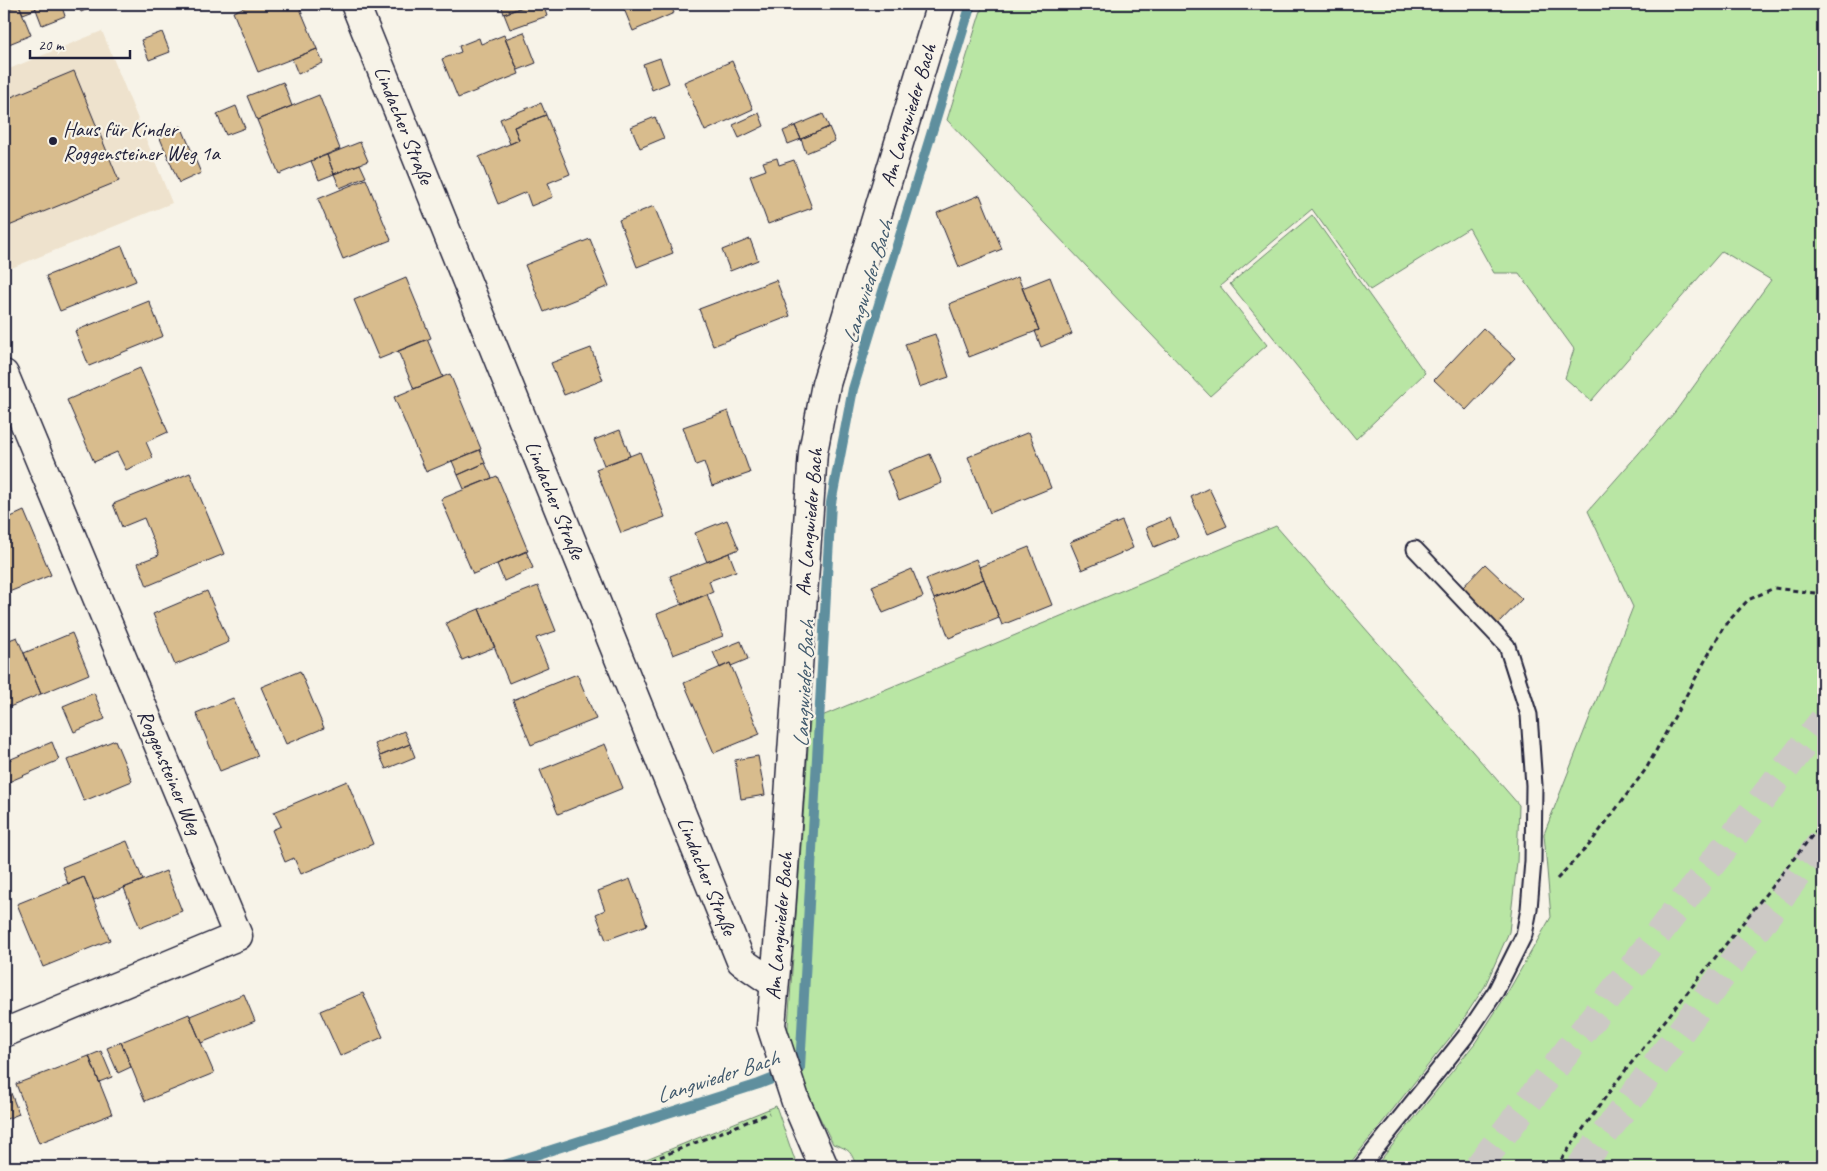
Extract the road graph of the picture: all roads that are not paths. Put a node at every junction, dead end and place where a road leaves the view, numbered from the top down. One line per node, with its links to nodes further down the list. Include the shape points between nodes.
1 (355, 4): 5 (street, Lindacher Straße, via 741,961)
2 (934, 6): 5 (street, Am Langwieder Bach, via 826,384 813,452 782,901)
3 (4, 374): 6 (street, Roggensteiner Weg, via 238,936)
4 (1414, 549): 8 (lane, via 1507,646 1529,715 1534,785 1529,909 1524,935 1496,991 1465,1037)
5 (773, 983): 7 (street, Am Langwieder Bach, via 771,1026 795,1097)
6 (4, 1033)
7 (824, 1167)
8 (1361, 1167)

